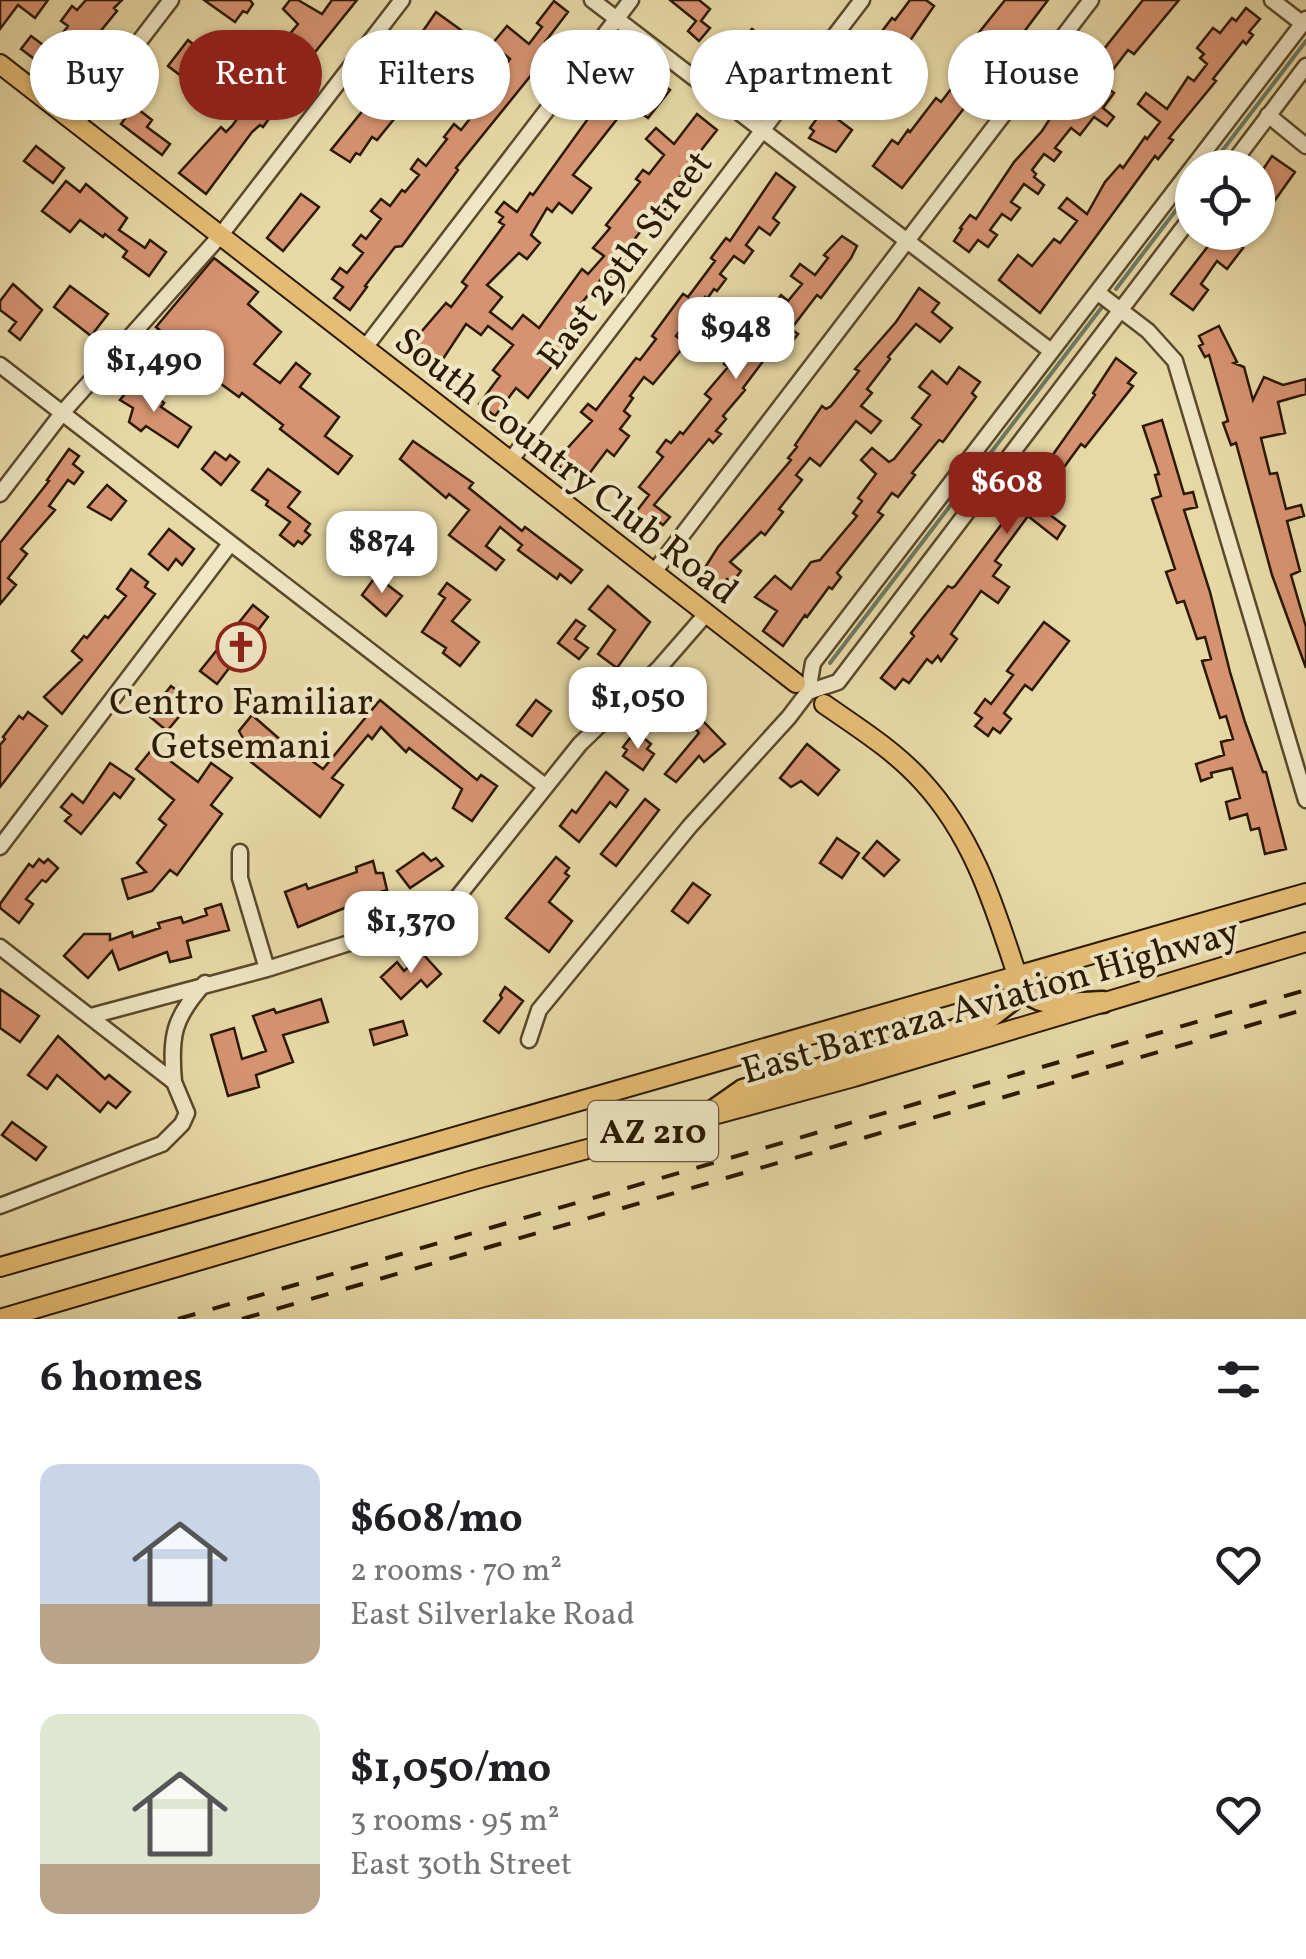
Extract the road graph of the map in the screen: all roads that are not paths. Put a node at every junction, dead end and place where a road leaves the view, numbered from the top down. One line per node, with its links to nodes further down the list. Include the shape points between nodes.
1 (171, 0): 13 (street)
2 (402, 0): 17 (street)
3 (592, 0): 8 (street)
4 (631, 0): 8 (street)
5 (862, 0): 14 (street, East 29th Street)
6 (1092, 0): 19 (street)
7 (1272, 0): 9 (street)
8 (617, 18): 14 (street); 22 (street)
9 (1304, 22): 20 (street)
10 (0, 64): 13 (main road, South Country Club Road)
11 (1306, 66): 12 (street)
12 (1268, 115): 15 (street); 16 (street)
13 (76, 124): 17 (main road, South Country Club Road)
14 (763, 131): 19 (street); 26 (street, East 29th Street)
15 (1306, 146)
16 (1242, 150)
17 (220, 236): 22 (main road, South Country Club Road); 25 (street)
18 (1175, 239): 21 (street)
19 (907, 242): 23 (street); 29 (street)
20 (1097, 292): 21 (street); 23 (street)
21 (1122, 311): 31 (street, via 838,682); 34 (street, via 1175,362)
22 (364, 349): 26 (main road, South Country Club Road)
23 (1051, 351): 31 (street, via 813,663)
24 (0, 365): 25 (street)
25 (63, 412): 27 (street); 28 (street)
26 (510, 461): 29 (main road, South Country Club Road)
27 (0, 494)
28 (230, 544): 33 (street); 35 (street)
29 (654, 572): 30 (main road, South Country Club Road)
30 (706, 614): 31 (main road, South Country Club Road); 33 (street)
31 (802, 687): 32 (street, South Country Club Road); 45 (street, via 790,717 690,826 539,1010)
32 (824, 704): 41 (main road, South Country Club Road, via 884,746 942,804 988,887)
33 (546, 786): 40 (street, via 438,915)
34 (1306, 800)
35 (0, 847)
36 (240, 852): 40 (street, via 240,878)
37 (1306, 893): 41 (main road, East Barraza Aviation Highway / AZ 210)
38 (1306, 942): 43 (main road, East Barraza Aviation Highway / AZ 210)
39 (0, 946): 44 (street)
40 (267, 969): 42 (street)
41 (1017, 975): 43 (highway, via 1029,996 1049,1003); 47 (highway, via 1018,991 990,1017 742,1090); 49 (main road, East Barraza Aviation Highway / AZ 210)
42 (205, 984): 44 (street); 46 (street, via 176,1023)
43 (1103, 1002): 47 (main road, East Barraza Aviation Highway / AZ 210)
44 (91, 1016): 46 (street)
45 (529, 1040)
46 (174, 1082): 48 (street, via 187,1114 162,1144)
47 (703, 1118): 50 (main road, East Barraza Aviation Highway / AZ 210)
48 (0, 1206)
49 (0, 1267)
50 (0, 1319)

